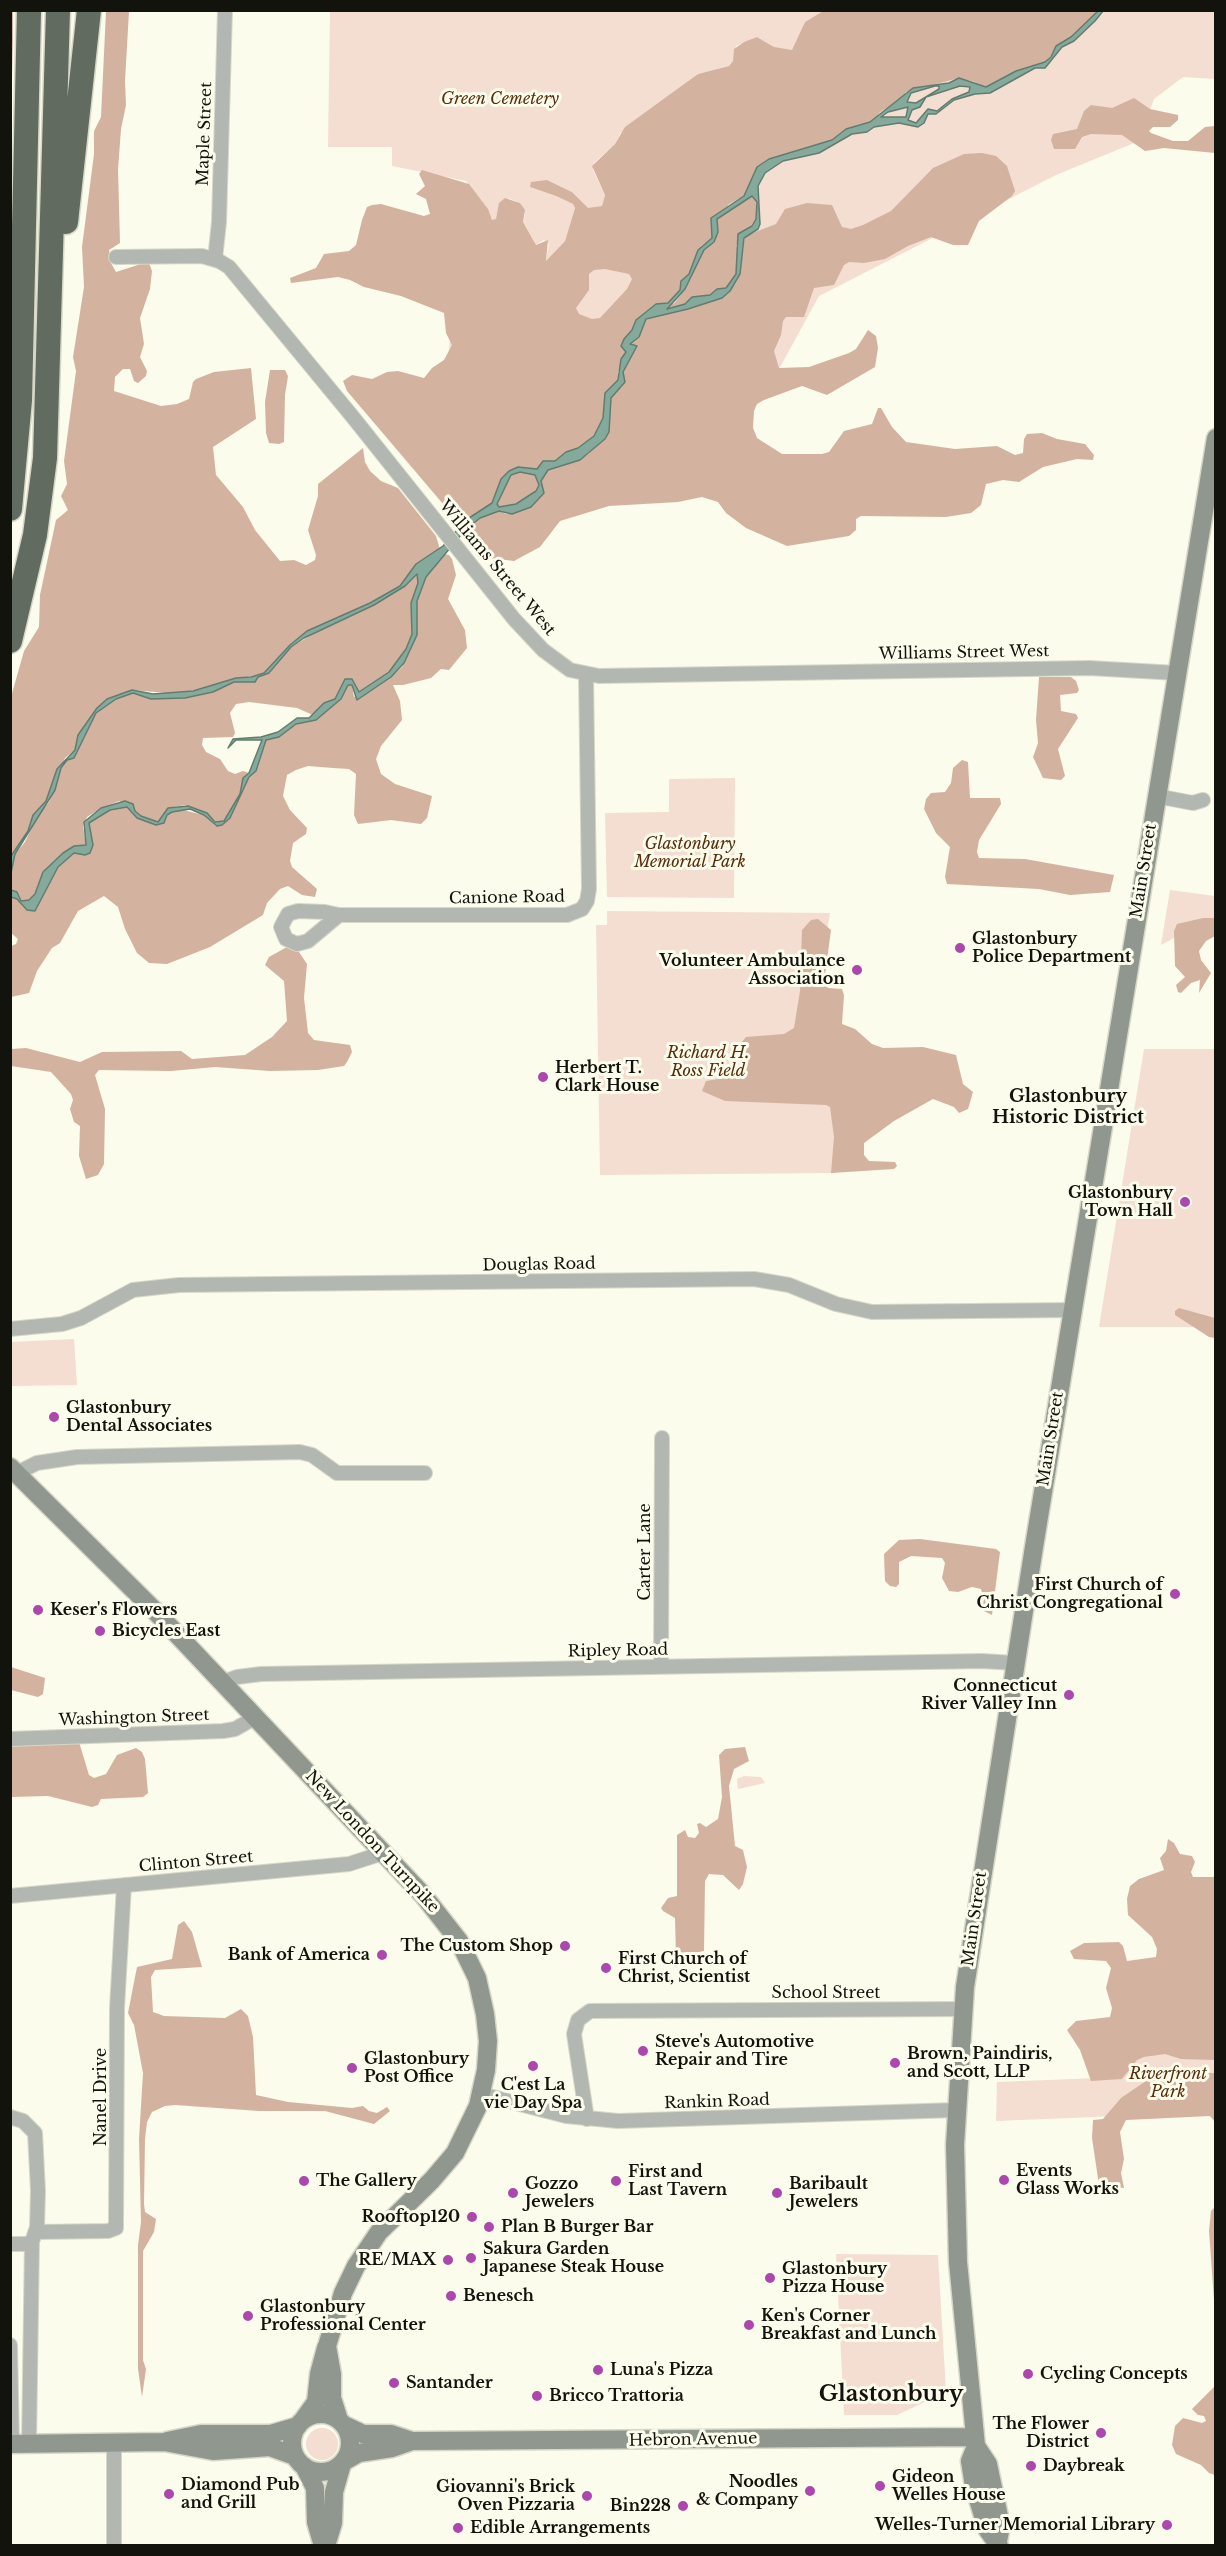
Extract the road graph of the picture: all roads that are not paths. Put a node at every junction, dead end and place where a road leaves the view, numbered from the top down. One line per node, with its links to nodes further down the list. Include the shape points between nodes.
1 (29, 10): 9 (highway, via 20,400)
2 (58, 10): 7 (highway)
3 (89, 10): 7 (highway, via 68,208)
4 (225, 10): 6 (street, Maple Street)
5 (116, 257): 6 (street)
6 (215, 259): 12 (street, Williams Street West, via 229,267 543,650 561,665)
7 (52, 264): 10 (highway, via 43,477 27,573)
8 (1215, 438): 11 (main road, Main Street)
9 (10, 509)
10 (10, 640)
11 (1177, 673): 12 (street, Williams Street West, via 1089,668); 13 (main road, Main Street)
12 (586, 675): 15 (street, Canione Road, via 589,889 582,909 567,915)
13 (1156, 796): 14 (street); 16 (main road, Main Street)
14 (1209, 800)
15 (339, 915)
16 (1072, 1310): 17 (street, Douglas Road, via 872,1312 836,1304 789,1285 754,1279 179,1285 133,1290 88,1315 62,1324); 21 (main road, Main Street)
17 (10, 1329)
18 (662, 1437): 22 (street, Carter Lane)
19 (14, 1470): 20 (street, via 76,1457 289,1452 308,1454 337,1473); 23 (main road, New London Turnpike)
20 (425, 1473)
21 (1015, 1663): 22 (street, Ripley Road); 29 (main road, Main Street)
22 (661, 1666): 23 (street, Ripley Road, via 261,1674)
23 (223, 1682): 24 (main road, New London Turnpike)
24 (256, 1718): 25 (street, Washington Street, via 223,1731); 26 (main road, New London Turnpike)
25 (10, 1739)
26 (383, 1853): 27 (street, Clinton Street, via 349,1864); 30 (main road, New London Turnpike, via 448,1925 476,1976 487,2033)
27 (124, 1885): 28 (street, Clinton Street); 34 (street, Nanel Drive, via 117,1998 116,2228)
28 (10, 1896)
29 (963, 2009): 31 (main road, Main Street); 33 (street, School Street, via 590,2011 580,2018 574,2034)
30 (481, 2094): 33 (street, Rankin Road); 37 (main road, New London Turnpike, via 473,2120 455,2153 379,2232 356,2266 335,2312)
31 (956, 2110): 33 (street, Rankin Road, via 673,2121); 42 (main road, Main Street, via 958,2262)
32 (10, 2117): 34 (street, via 27,2124 36,2137)
33 (587, 2119)
34 (34, 2236): 35 (street, Nanel Drive, via 27,2244); 44 (street)
35 (10, 2244)
36 (10, 2345): 44 (street)
37 (327, 2346): 38 (main road, New London Turnpike, via 316,2402); 39 (main road, New London Turnpike, via 332,2398)
38 (301, 2423): 39 (main road, via 321,2414); 41 (main road, via 271,2434 201,2434); 45 (main road, via 292,2440)
39 (342, 2423): 40 (main road, Hebron Avenue, via 363,2434 391,2434); 46 (main road, via 351,2443)
40 (412, 2441): 42 (main road, Hebron Avenue); 46 (main road, Hebron Avenue, via 359,2452)
41 (164, 2442): 43 (main road); 45 (main road, via 213,2451 270,2447)
42 (976, 2442): 47 (main road, Main Street, via 970,2461 974,2486 987,2529)
43 (114, 2443): 44 (main road); 48 (street)
44 (17, 2444)
45 (300, 2461): 46 (main road, via 322,2472); 49 (main road, via 315,2488 316,2522)
46 (344, 2462): 49 (main road)
47 (998, 2543)
48 (114, 2546)
49 (325, 2546)

